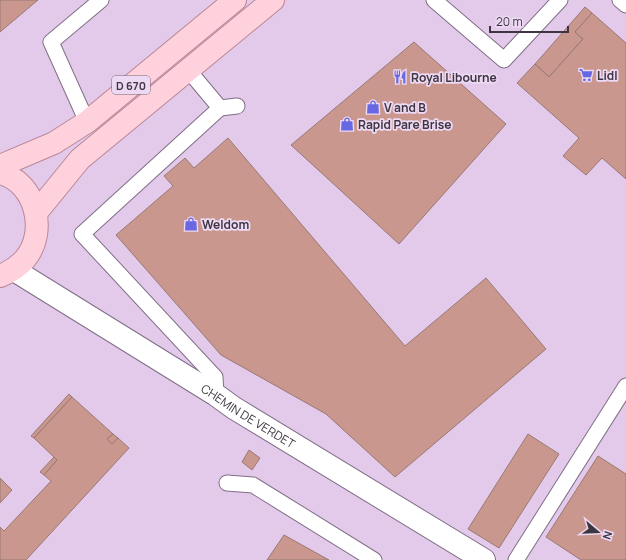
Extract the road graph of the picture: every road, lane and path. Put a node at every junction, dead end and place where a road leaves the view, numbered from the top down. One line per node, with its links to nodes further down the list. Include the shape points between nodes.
1 (100, 0): 11 (lane, via 51,42)
2 (235, 0): 11 (main road, D 670)
3 (273, 0): 8 (main road, D 670)
4 (434, 0): 5 (lane, via 504,60)
5 (560, 0)
6 (620, 0): 7 (lane)
7 (626, 5)
8 (189, 71): 10 (lane); 14 (main road, D 670, via 80,159)
9 (237, 106): 10 (lane)
10 (220, 108): 17 (lane, via 82,234 215,377)
11 (86, 122): 12 (main road, D 670, via 54,143)
12 (0, 166)
13 (0, 174): 14 (main road, via 6,175 20,185 30,197)
14 (36, 213): 15 (main road, via 34,245 26,259)
15 (7, 273): 17 (street, CHEMIN DE VERDET)
16 (626, 386): 21 (lane)
17 (216, 395): 20 (street, CHEMIN DE VERDET)
18 (227, 484): 19 (lane, via 253,485)
19 (374, 560)
20 (484, 560)
21 (516, 560)

